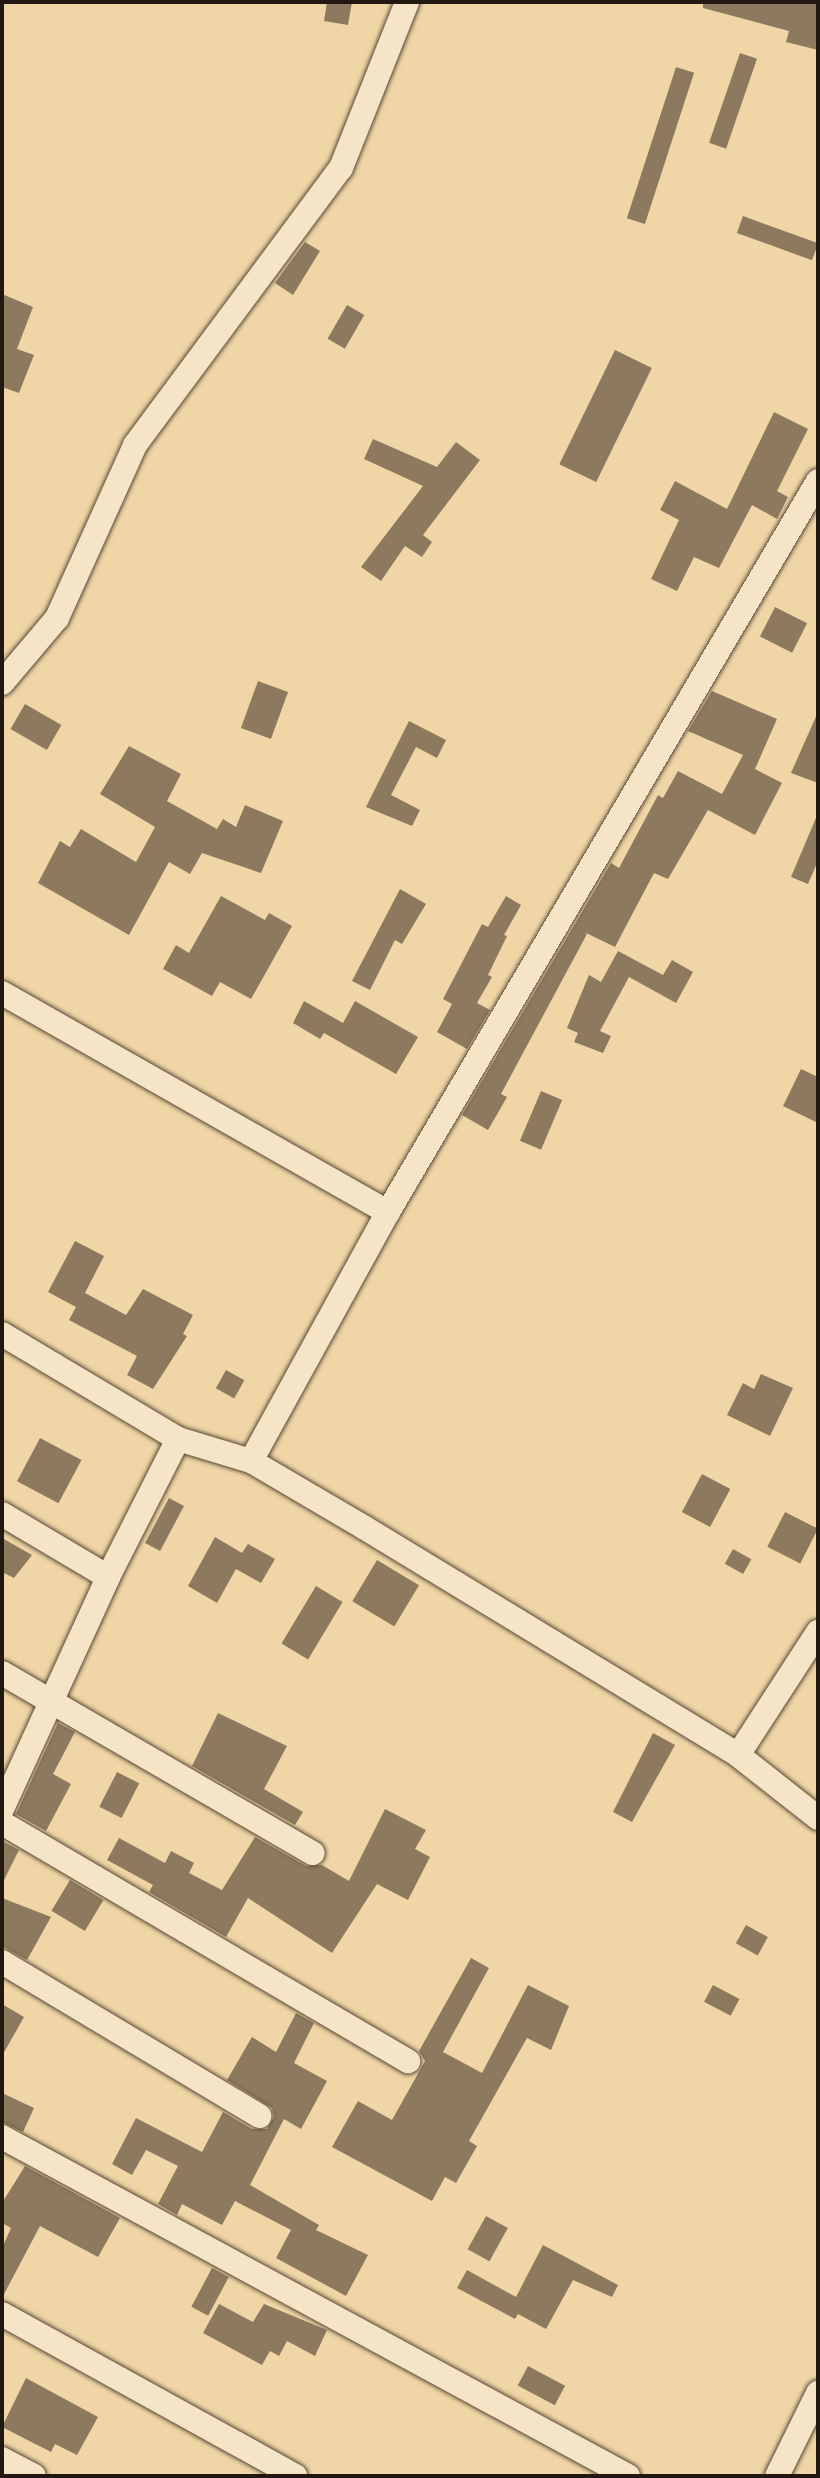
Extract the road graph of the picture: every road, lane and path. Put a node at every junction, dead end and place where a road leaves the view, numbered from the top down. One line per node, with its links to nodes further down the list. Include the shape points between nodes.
1 (407, 2): 3 (street, via 341,168 135,445 57,618)
2 (818, 481): 5 (street)
3 (2, 683)
4 (2, 993): 5 (street)
5 (388, 1212): 8 (street)
6 (2, 1334): 7 (street)
7 (178, 1439): 8 (street); 10 (street)
8 (251, 1461): 14 (street)
9 (2, 1514): 10 (street)
10 (108, 1577): 13 (street)
11 (818, 1632): 14 (street)
12 (2, 1673): 13 (street)
13 (53, 1701): 15 (street); 18 (street)
14 (738, 1755): 16 (street)
15 (2, 1809)
16 (818, 1818)
17 (2, 1823): 20 (street)
18 (313, 1853)
19 (2, 1962): 21 (street)
20 (408, 2061)
21 (259, 2116)
22 (2, 2137): 28 (street)
23 (2, 2314): 27 (street)
24 (818, 2393): 29 (street)
25 (2, 2459): 26 (street)
26 (34, 2476)
27 (295, 2476)
28 (628, 2476)
29 (777, 2476)

